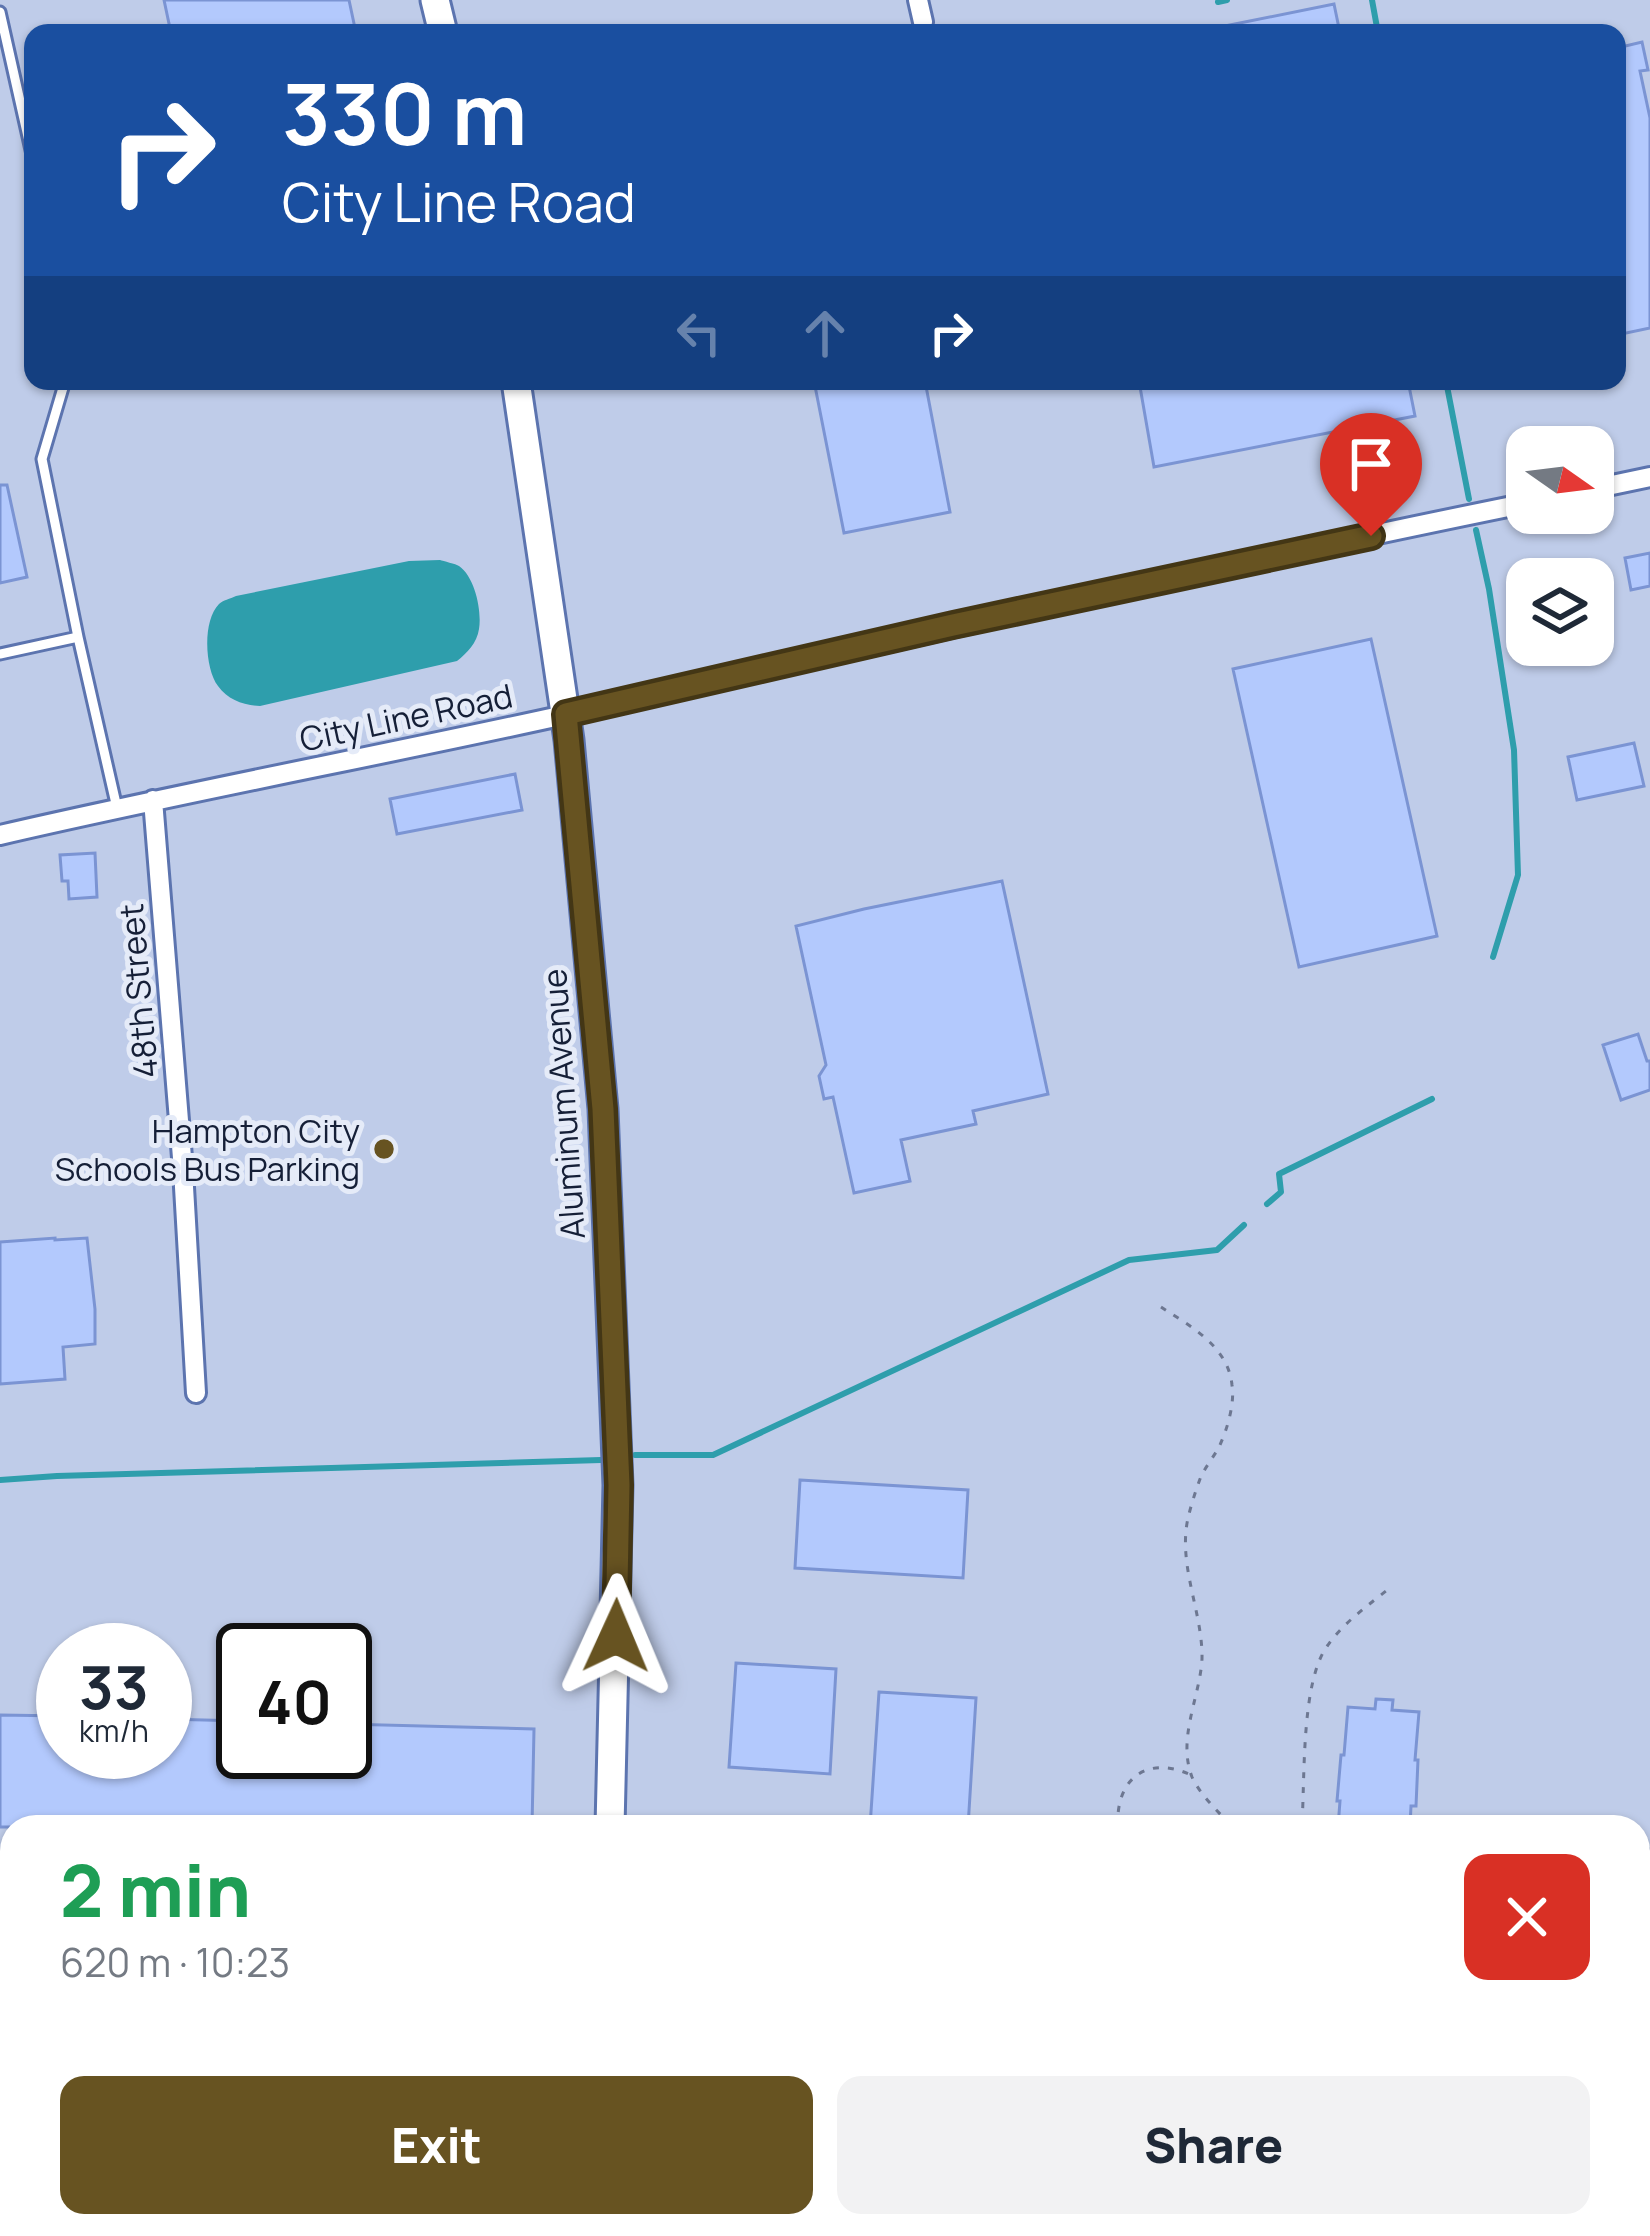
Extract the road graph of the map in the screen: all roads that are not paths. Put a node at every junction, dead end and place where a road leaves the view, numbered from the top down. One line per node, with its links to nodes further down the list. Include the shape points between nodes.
1 (918, 0): 3 (street)
2 (0, 12): 4 (lane)
3 (923, 22)
4 (24, 119)
5 (62, 390): 10 (lane, via 42,459)
6 (517, 390): 12 (street, Aluminum Avenue)
7 (1650, 477): 8 (street)
8 (1614, 485)
9 (1506, 507): 12 (street, City Line Road)
10 (78, 637): 11 (lane); 14 (lane)
11 (0, 654)
12 (566, 714): 13 (street, City Line Road); 17 (street, Aluminum Avenue, via 603,1109 614,1352 619,1485)
13 (154, 800): 14 (street, City Line Road); 16 (street, 48th Street)
14 (117, 808): 15 (street, City Line Road)
15 (0, 836)
16 (196, 1394)
17 (610, 1815)

